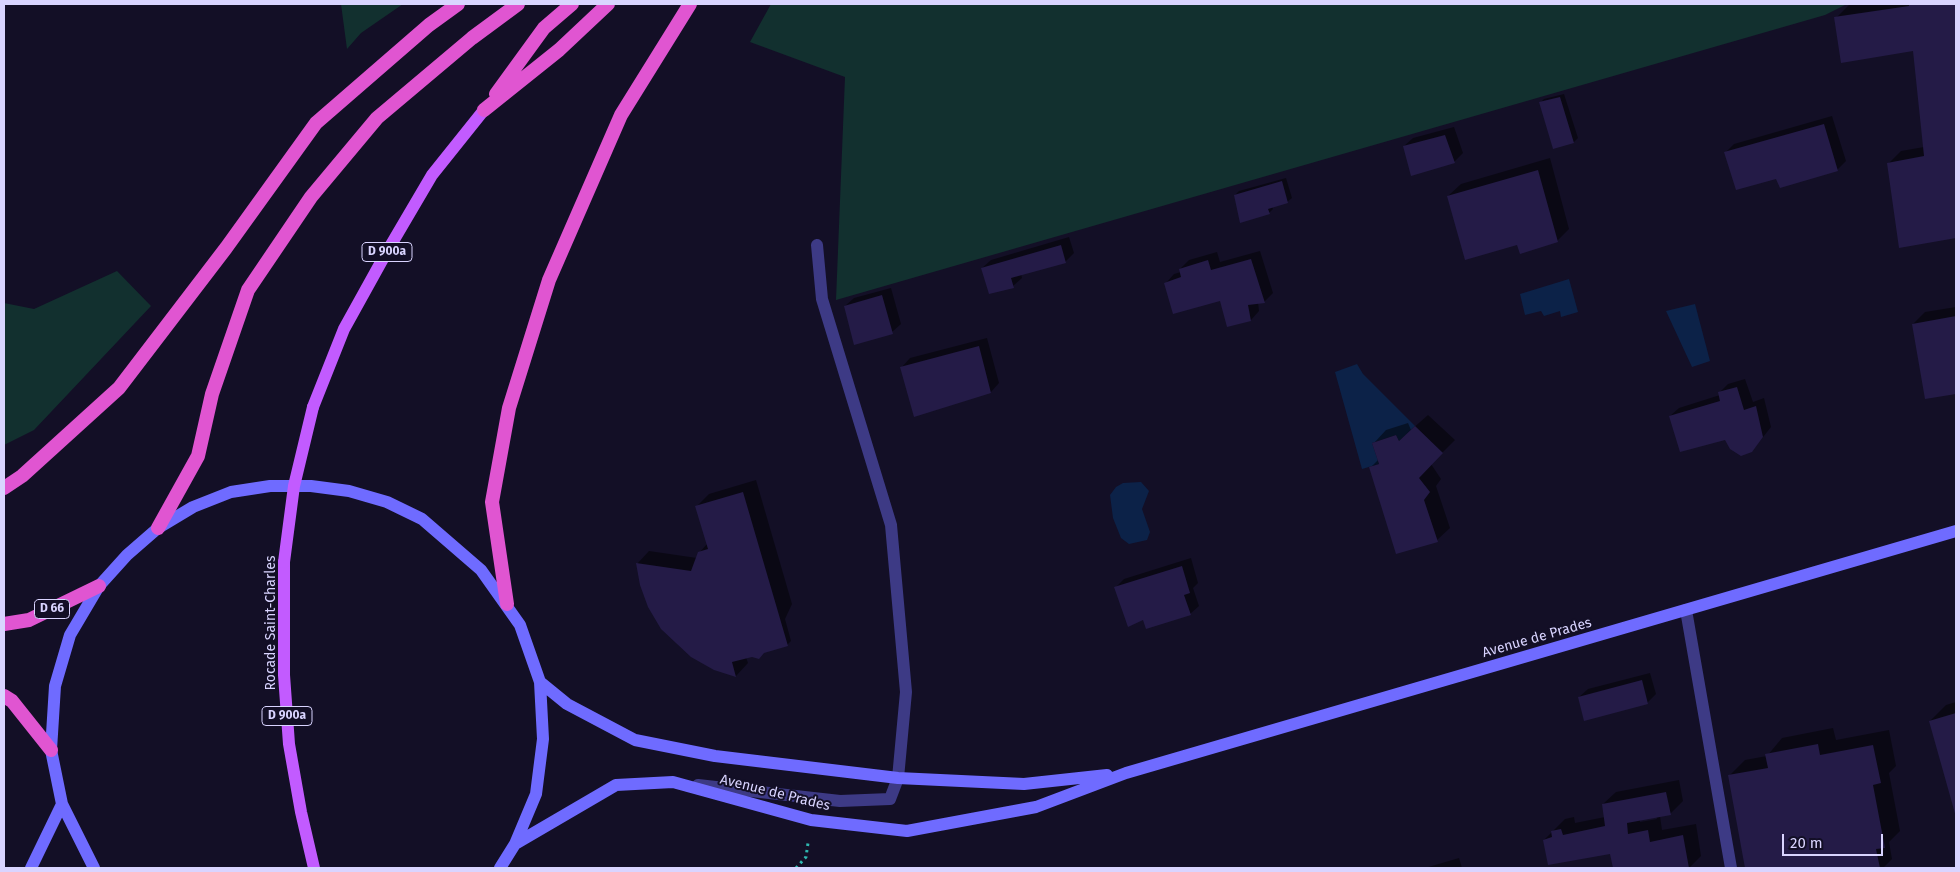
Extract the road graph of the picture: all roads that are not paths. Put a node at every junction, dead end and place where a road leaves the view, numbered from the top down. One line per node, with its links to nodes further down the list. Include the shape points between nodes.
1 (458, 4): 8 (highway, via 429,25 316,123 119,388 22,476)
2 (518, 4): 9 (highway, via 377,118 311,197 248,290 212,394 198,456)
3 (572, 4): 6 (highway, D 900a, via 544,28)
4 (608, 4): 6 (highway, D 900a, via 559,50)
5 (690, 4): 12 (highway, via 621,115 549,280 509,408 492,502)
6 (484, 110): 25 (main road, Rocade Saint-Charles / D 900a, bridge, via 432,175 344,329 314,407 294,486 284,562 284,675 289,744)
7 (817, 245): 19 (lane, via 822,299 891,525 906,692)
8 (4, 488)
9 (158, 528): 11 (main road); 12 (main road, via 193,507 231,492 270,486 311,486 349,491 386,502 422,519 481,570)
10 (1956, 531): 13 (main road, Avenue de Prades)
11 (98, 586): 14 (highway, D 66, via 29,620); 17 (main road, via 67,644 55,686)
12 (507, 604): 15 (main road, via 520,625)
13 (1686, 610): 18 (main road, Avenue de Prades); 27 (lane)
14 (4, 624)
15 (540, 682): 19 (main road, Avenue de Prades, via 567,704 635,740 715,756); 22 (main road, via 543,739 536,794)
16 (4, 696): 17 (highway, via 12,701)
17 (51, 750): 21 (main road)
18 (1126, 773): 19 (main road, Avenue de Prades, via 1024,784); 20 (main road, Avenue de Prades, via 1036,807 907,831 811,820)
19 (898, 778): 20 (lane, via 890,799 840,801)
20 (673, 782): 22 (main road, Avenue de Prades, via 616,786)
21 (62, 804): 23 (main road); 24 (main road)
22 (515, 844): 26 (main road)
23 (32, 868)
24 (94, 868)
25 (314, 868)
26 (500, 868)
27 (1731, 868)

